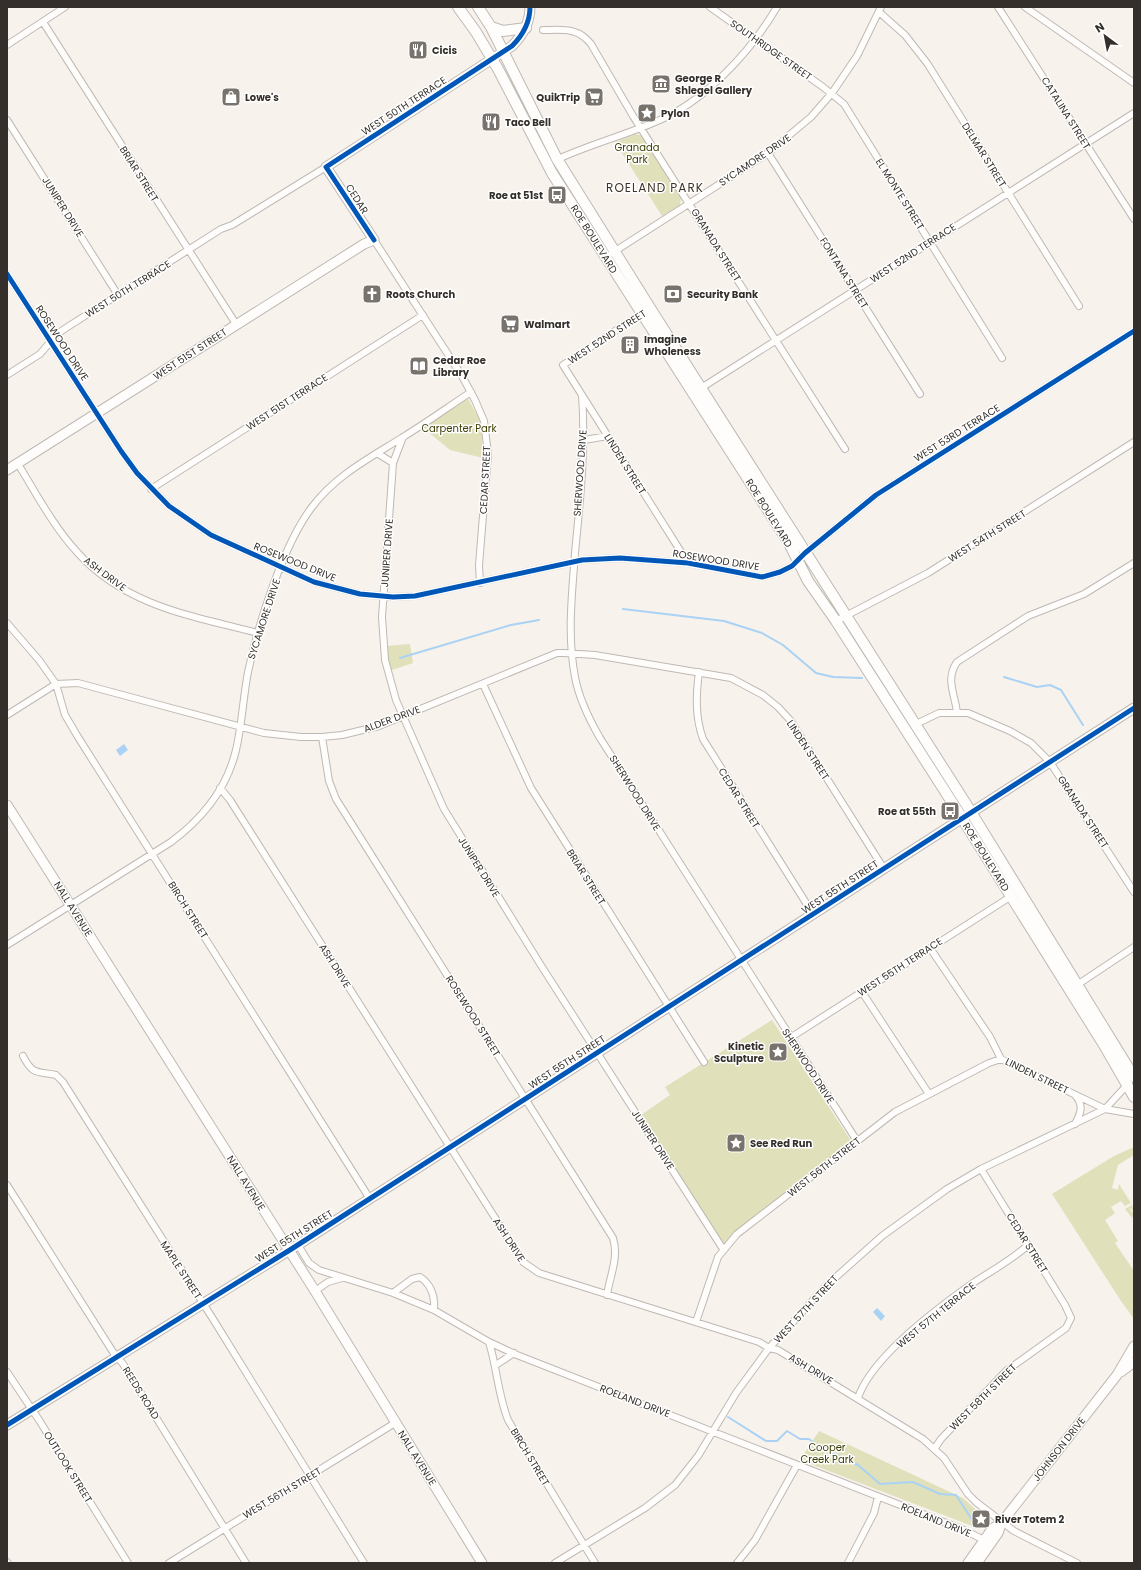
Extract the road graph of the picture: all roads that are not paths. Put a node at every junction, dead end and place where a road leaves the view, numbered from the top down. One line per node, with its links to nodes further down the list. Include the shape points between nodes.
1 (65, 7): 10 (street)
2 (458, 7): 17 (main road, ROE BOULEVARD)
3 (478, 7): 11 (main road, ROE BOULEVARD)
4 (530, 7): 12 (street)
5 (710, 7): 14 (street, SOUTHRIDGE STREET)
6 (777, 7): 14 (street)
7 (1025, 7): 18 (street)
8 (1001, 8): 23 (street, CATALINA STREET)
9 (880, 10): 19 (street, SYCAMORE DRIVE, via 857,56); 28 (street, DELMAR STREET, via 905,35 927,63)
10 (43, 22): 15 (street); 33 (street, BRIAR STREET)
11 (491, 27): 12 (main road, via 503,32); 16 (main road, ROE BOULEVARD)
12 (526, 28): 16 (street, WEST 50TH TERRACE, via 520,39)
13 (543, 30): 22 (street, GRANADA STREET, via 577,31 585,36)
14 (755, 39): 19 (street, SOUTHRIDGE STREET); 22 (street, via 728,70 696,98 669,116)
15 (7, 45)
16 (503, 52): 17 (street, WEST 50TH TERRACE); 25 (main road, ROE BOULEVARD)
17 (492, 59): 26 (main road, ROE BOULEVARD); 27 (street, WEST 50TH TERRACE)
18 (1134, 83)
19 (832, 93): 24 (street, SYCAMORE DRIVE, via 811,117); 32 (street, EL MONTE STREET, via 844,104)
20 (1134, 113): 23 (street, WEST 52ND TERRACE)
21 (7, 120): 38 (street, JUNIPER DRIVE)
22 (642, 127): 25 (street); 29 (street, GRANADA STREET)
23 (1085, 143): 28 (street, WEST 52ND TERRACE); 30 (street, CATALINA STREET)
24 (768, 153): 29 (street, SYCAMORE DRIVE); 37 (street, FONTANA STREET)
25 (558, 159): 26 (street); 34 (main road, ROE BOULEVARD)
26 (547, 165): 35 (main road, ROE BOULEVARD)
27 (326, 167): 31 (street, CEDAR); 33 (street, WEST 50TH TERRACE)
28 (1008, 193): 32 (street, WEST 52ND TERRACE); 39 (street, DELMAR STREET)
29 (690, 203): 34 (street, SYCAMORE DRIVE); 44 (street, GRANADA STREET)
30 (1134, 219)
31 (374, 240): 41 (street, CEDAR STREET); 42 (street, WEST 51ST STREET)
32 (930, 242): 37 (street, WEST 52ND TERRACE); 46 (street, EL MONTE STREET)
33 (188, 251): 38 (street, WEST 50TH TERRACE); 42 (street, BRIAR STREET)
34 (615, 251): 35 (street, SYCAMORE DRIVE); 40 (main road, ROE BOULEVARD)
35 (605, 256): 40 (main road, ROE BOULEVARD)
36 (8, 278): 45 (street, ROSEWOOD DRIVE)
37 (855, 291): 44 (street, WEST 52ND TERRACE); 51 (street, FONTANA STREET)
38 (118, 295): 45 (street, WEST 50TH TERRACE, via 63,330)
39 (1079, 306)
40 (646, 311): 47 (street, WEST 52ND STREET); 49 (main road, ROE BOULEVARD)
41 (423, 315): 50 (street, CEDAR STREET); 63 (street, WEST 51ST TERRACE)
42 (236, 324): 53 (street, WEST 51ST STREET)
43 (1134, 331): 64 (street, WEST 53RD TERRACE, via 883,490)
44 (776, 341): 49 (street, WEST 52ND TERRACE); 58 (street, GRANADA STREET)
45 (50, 342): 48 (street, WEST 50TH TERRACE, via 40,354); 53 (street, ROSEWOOD DRIVE)
46 (1002, 358)
47 (563, 365): 52 (street, LINDEN STREET)
48 (7, 375)
49 (697, 391): 64 (main road, ROE BOULEVARD); 65 (main road, ROE BOULEVARD)
50 (471, 392): 55 (street, SYCAMORE DRIVE); 70 (street, CEDAR STREET, via 484,422 487,445)
51 (920, 394)
52 (582, 396): 54 (street, LINDEN STREET); 56 (street, SHERWOOD DRIVE)
53 (97, 413): 61 (street, WEST 51ST STREET); 63 (street, ROSEWOOD DRIVE, via 129,462)
54 (608, 436): 56 (street); 67 (street, LINDEN STREET)
55 (403, 437): 59 (street, SYCAMORE DRIVE); 60 (street, JUNIPER DRIVE)
56 (584, 440): 66 (street, SHERWOOD DRIVE)
57 (1134, 442): 72 (street, WEST 54TH STREET, via 928,573)
58 (845, 449)
59 (377, 453): 60 (street); 69 (street, SYCAMORE DRIVE, via 346,473 326,490 295,535)
60 (393, 463): 71 (street, JUNIPER DRIVE)
61 (18, 464): 62 (street, WEST 51ST STREET); 74 (street, ASH DRIVE, via 64,537 89,564 114,584 156,606)
62 (7, 470)
63 (151, 489): 69 (street, ROSEWOOD DRIVE, via 181,515 211,535)
64 (805, 552): 65 (street, WEST 53RD TERRACE); 72 (main road, ROE BOULEVARD)
65 (797, 560): 67 (street, ROSEWOOD DRIVE, via 792,566 780,572 762,577); 72 (main road, ROE BOULEVARD, via 808,581)
66 (574, 562): 67 (street, ROSEWOOD DRIVE, via 620,558); 70 (street, ROSEWOOD DRIVE); 75 (street, SHERWOOD DRIVE, via 570,616)
67 (688, 563)
68 (1134, 563): 80 (street, via 1084,594 1028,616 957,662 951,671 950,680)
69 (281, 568): 71 (street, ROSEWOOD DRIVE, via 330,588); 74 (street, SYCAMORE DRIVE)
70 (480, 583): 71 (street, ROSEWOOD DRIVE, via 415,596)
71 (384, 596): 82 (street, JUNIPER DRIVE, via 382,618 385,660)
72 (841, 618): 83 (main road, ROE BOULEVARD); 90 (main road, ROE BOULEVARD)
73 (7, 623): 77 (street, BIRCH STREET)
74 (258, 633): 84 (street, SYCAMORE DRIVE, via 248,674)
75 (572, 653): 76 (street, ALDER DRIVE, via 596,654); 78 (street, ALDER DRIVE, via 557,654); 100 (street, SHERWOOD DRIVE, via 575,678 589,718)
76 (699, 672): 92 (street, LINDEN STREET, via 731,678 745,684 778,707 790,720); 96 (street, CEDAR STREET, via 696,701 703,740)
77 (56, 684): 81 (street); 84 (street, ALDER DRIVE, via 78,683); 91 (street, BIRCH STREET, via 65,715)
78 (483, 684): 82 (street, ALDER DRIVE); 103 (street, BRIAR STREET, via 531,788)
79 (1134, 708): 86 (street, WEST 55TH STREET)
80 (957, 712): 83 (street, via 939,713); 86 (street, GRANADA STREET, via 1010,731 1031,743)
81 (7, 715)
82 (402, 717): 85 (street, ALDER DRIVE, via 360,731); 105 (street, JUNIPER DRIVE, via 444,809)
83 (916, 724): 89 (main road, ROE BOULEVARD)
84 (240, 727): 85 (street, ALDER DRIVE, via 275,735); 87 (street, SYCAMORE DRIVE, via 232,762)
85 (322, 737): 114 (street, ROSEWOOD STREET, via 327,776 336,799)
86 (1050, 762): 89 (street, WEST 55TH STREET); 93 (street, GRANADA STREET)
87 (220, 788): 91 (street, SYCAMORE DRIVE, via 200,818); 119 (street, ASH DRIVE)
88 (7, 805): 95 (street, NALL AVENUE)
89 (971, 813): 90 (street, WEST 55TH STREET); 101 (main road, ROE BOULEVARD)
90 (962, 819): 92 (street, WEST 55TH STREET); 94 (main road, ROE BOULEVARD)
91 (152, 854): 95 (street, SYCAMORE DRIVE); 122 (street, BIRCH STREET)
92 (884, 869): 96 (street, WEST 55TH STREET)
93 (1134, 892)
94 (1010, 897): 99 (street, WEST 55TH TERRACE); 110 (main road, ROE BOULEVARD, via 1104,1045)
95 (70, 905): 97 (street, SYCAMORE DRIVE); 126 (street, NALL AVENUE)
96 (814, 914): 100 (street, WEST 55TH STREET)
97 (7, 945)
98 (1134, 947): 101 (street)
99 (930, 948): 102 (street, WEST 55TH TERRACE); 107 (street, LINDEN STREET, via 990,1037)
100 (741, 961): 103 (street, WEST 55TH STREET); 104 (street, SHERWOOD DRIVE)
101 (1077, 985): 109 (main road, ROE BOULEVARD)
102 (862, 992): 104 (street, WEST 55TH TERRACE); 112 (street)
103 (669, 1007): 105 (street, WEST 55TH STREET); 108 (street, BRIAR STREET)
104 (790, 1038): 118 (street, SHERWOOD DRIVE)
105 (597, 1053): 114 (street, WEST 55TH STREET); 125 (street, JUNIPER DRIVE)
106 (23, 1056): 131 (street, MAPLE STREET, via 36,1072 56,1075 62,1082)
107 (1001, 1059): 111 (street, LINDEN STREET); 112 (street, WEST 56TH STREET)
108 (704, 1062)
109 (1134, 1077): 110 (street, WEST 57TH STREET)
110 (1126, 1085): 113 (main road, ROE BOULEVARD); 115 (street, WEST 57TH STREET)
111 (1074, 1093): 115 (street, LINDEN STREET); 117 (street, via 1082,1109)
112 (929, 1094): 118 (street, WEST 56TH STREET, via 895,1112)
113 (1134, 1098)
114 (525, 1099): 119 (street, WEST 55TH STREET); 130 (street, ROSEWOOD STREET, via 614,1238 616,1257)
115 (1105, 1109): 116 (street); 117 (street, WEST 57TH STREET)
116 (1134, 1114)
117 (1074, 1124): 120 (street, WEST 57TH STREET)
118 (857, 1141): 125 (street, WEST 56TH STREET, via 737,1234)
119 (450, 1148): 122 (street, WEST 55TH STREET); 130 (street, ASH DRIVE, via 526,1266 539,1274)
120 (981, 1169): 124 (street, CEDAR STREET); 137 (street, WEST 57TH STREET, via 947,1189 882,1236 827,1285)
121 (7, 1185): 139 (street, REEDS ROAD)
122 (370, 1199): 123 (street, WEST 55TH STREET)
123 (298, 1245): 126 (street, WEST 55TH STREET); 127 (street, ROELAND DRIVE, via 309,1263 319,1270)
124 (1028, 1245): 133 (street, CEDAR STREET); 144 (street, WEST 57TH TERRACE, via 946,1303 903,1340 874,1370)
125 (723, 1249): 134 (street, WEST 56TH STREET, via 712,1270)
126 (289, 1251): 128 (street, NALL AVENUE); 131 (street, WEST 55TH STREET)
127 (342, 1278): 128 (street, via 328,1282); 129 (street, ROELAND DRIVE)
128 (314, 1291): 146 (street, NALL AVENUE)
129 (393, 1293): 132 (street, ROELAND DRIVE); 132 (street, via 412,1279 420,1277 435,1297)
130 (607, 1294): 134 (street, ASH DRIVE)
131 (203, 1304): 139 (street, WEST 55TH STREET); 151 (street, MAPLE STREET)
132 (434, 1310): 135 (street, ROELAND DRIVE)
133 (1071, 1318): 149 (street, WEST 58TH STREET, via 1066,1328 1006,1371)
134 (696, 1322): 137 (street, ASH DRIVE, via 759,1342)
135 (489, 1342): 138 (street, ROELAND DRIVE); 141 (street, BIRCH STREET)
136 (1134, 1346): 143 (street, JOHNSON DRIVE)
137 (769, 1348): 144 (street, ASH DRIVE, via 778,1350); 148 (street, WEST 57TH STREET)
138 (514, 1353): 141 (street); 148 (street, ROELAND DRIVE)
139 (117, 1357): 145 (street, WEST 55TH STREET); 154 (street, REEDS ROAD)
140 (1134, 1362): 143 (street, JOHNSON DRIVE)
141 (496, 1365): 156 (street, BIRCH STREET, via 499,1390 508,1420)
142 (7, 1372): 145 (street, OUTLOOK STREET)
143 (1117, 1375): 153 (street, JOHNSON DRIVE)
144 (858, 1398): 149 (street, ASH DRIVE)
145 (32, 1410): 147 (street, WEST 55TH STREET); 157 (street, OUTLOOK STREET)
146 (395, 1423): 151 (street, WEST 56TH STREET); 161 (street, NALL AVENUE)
147 (7, 1426)
148 (713, 1431): 150 (street, ROELAND DRIVE); 156 (street, WEST 57TH STREET, via 698,1456 674,1485 644,1508)
149 (935, 1448): 153 (street, ASH DRIVE, via 971,1498)
150 (798, 1465): 152 (street, ROELAND DRIVE); 164 (street, via 755,1540)
151 (311, 1476): 154 (street, WEST 56TH STREET); 160 (street, MAPLE STREET)
152 (878, 1497): 155 (street, ROELAND DRIVE); 165 (street, via 874,1513)
153 (1002, 1522): 155 (street, JOHNSON DRIVE, via 992,1529); 167 (street, JOHNSON DRIVE, via 998,1533); 168 (street, via 1014,1531)
154 (224, 1529): 158 (street, WEST 56TH STREET); 159 (street, REEDS ROAD)
155 (984, 1540): 166 (street, JOHNSON DRIVE)
156 (584, 1545): 162 (street, WEST 57TH STREET); 163 (street, BIRCH STREET)
157 (128, 1563)
158 (169, 1563)
159 (246, 1563)
160 (364, 1563)
161 (482, 1563)
162 (555, 1563)
163 (595, 1563)
164 (737, 1563)
165 (848, 1563)
166 (968, 1563)
167 (977, 1563)
168 (1077, 1563)

